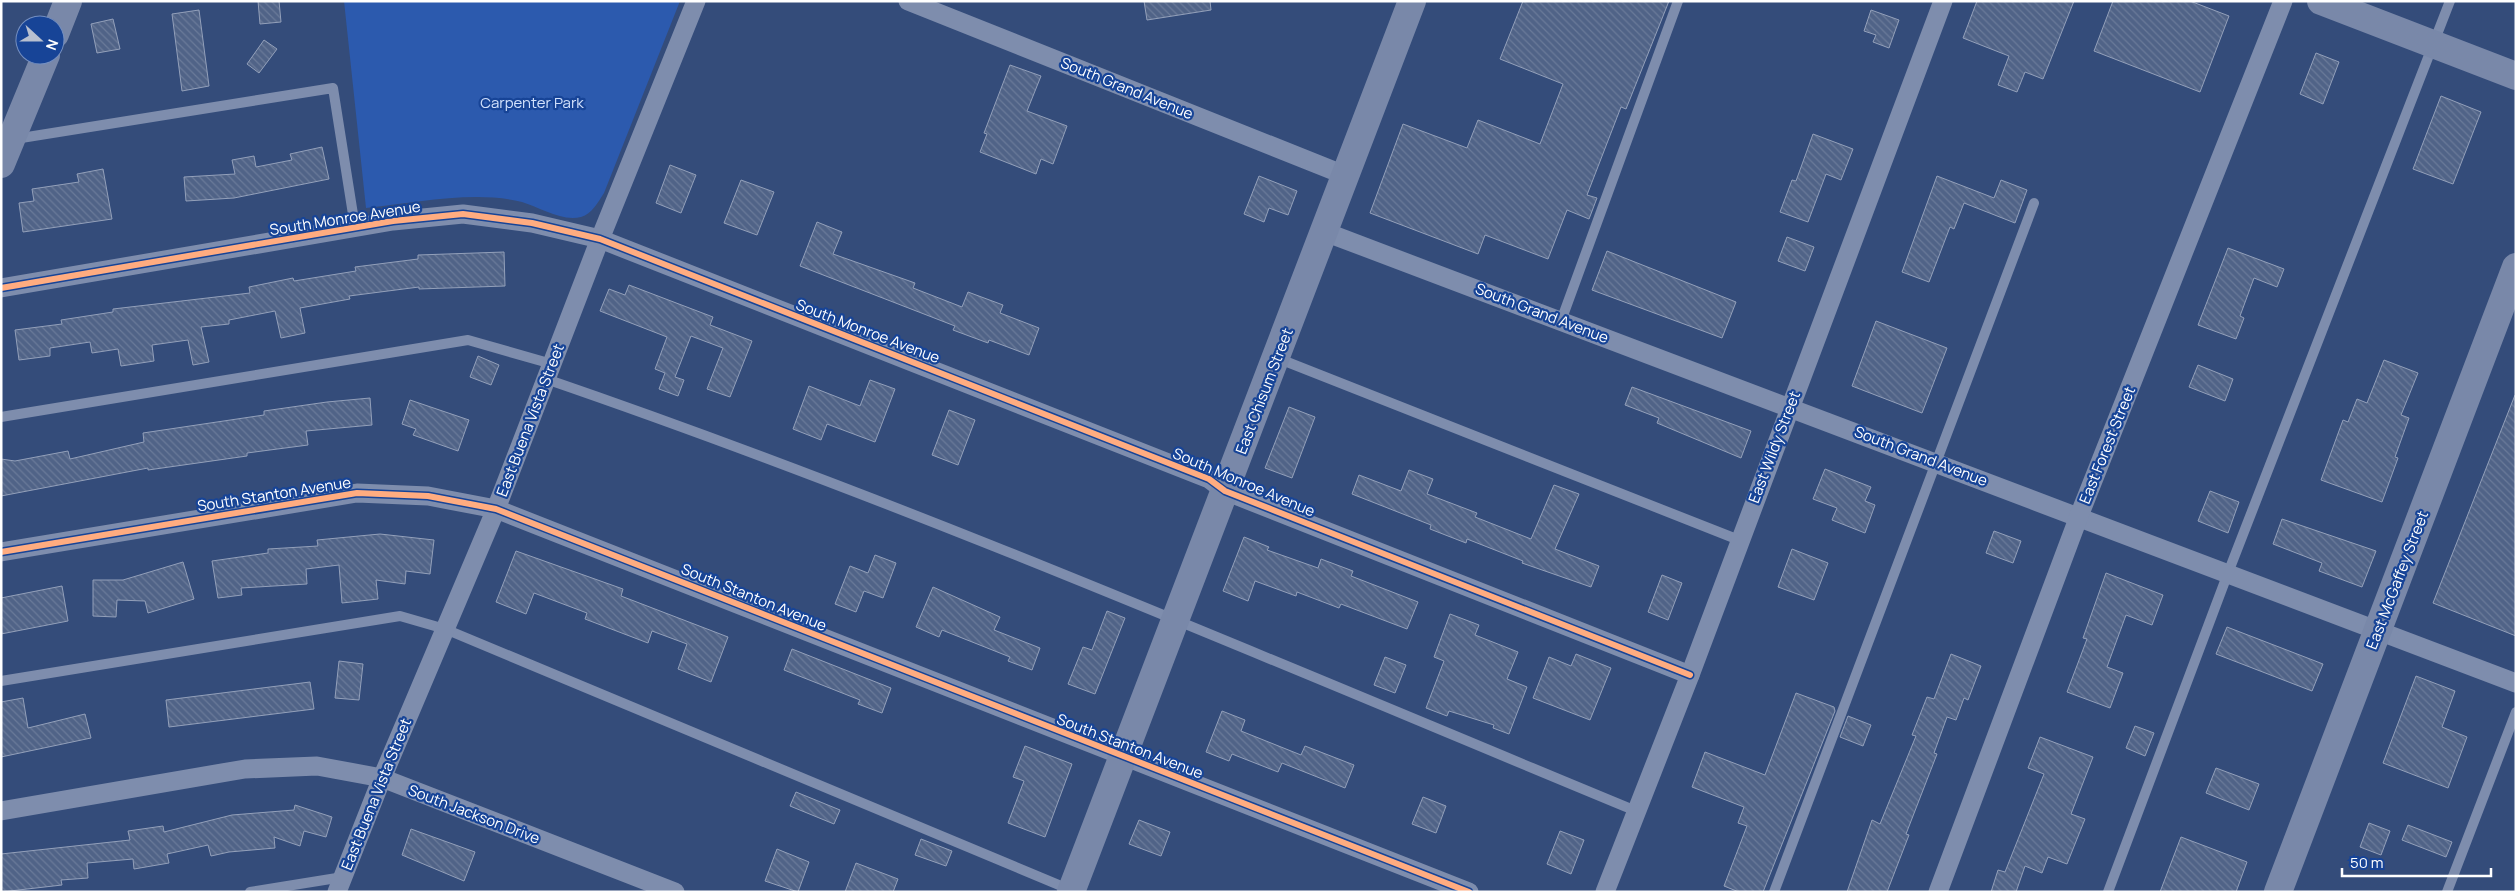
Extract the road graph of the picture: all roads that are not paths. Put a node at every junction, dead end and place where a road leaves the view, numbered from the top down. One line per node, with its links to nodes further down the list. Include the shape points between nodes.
1 (68, 1): 10 (street)
2 (696, 1): 19 (street, East Buena Vista Street)
3 (908, 1): 15 (street, South Grand Avenue)
4 (1412, 1): 15 (street, East Chisum Street)
5 (1678, 1): 22 (lane)
6 (1943, 1): 25 (street, East Wildy Street)
7 (2283, 1): 30 (street, East Forest Street)
8 (2321, 1): 11 (street)
9 (2450, 1): 11 (lane)
10 (62, 15)
11 (2434, 44): 13 (street); 33 (lane)
12 (42, 65): 14 (street)
13 (2516, 76)
14 (5, 148): 17 (lane, via 333,88)
15 (1346, 176): 18 (street, East Chisum Street)
16 (2034, 204): 27 (lane)
17 (355, 227): 19 (street, South Monroe Avenue, via 464,214 532,223); 21 (street, South Monroe Avenue)
18 (1325, 232): 22 (street, South Grand Avenue); 23 (street, East Chisum Street)
19 (600, 239): 24 (street, East Buena Vista Street); 28 (street, South Monroe Avenue, via 1200,475)
20 (2516, 267): 36 (street, East McGaffey Street)
21 (1, 288)
22 (1561, 321): 25 (street, South Grand Avenue)
23 (1276, 358): 28 (street, East Chisum Street); 31 (lane)
24 (549, 371): 26 (lane, via 468,340); 29 (street, East Buena Vista Street); 34 (lane)
25 (1790, 407): 27 (street, South Grand Avenue); 31 (street, East Wildy Street)
26 (1, 418)
27 (1936, 462): 30 (street, South Grand Avenue); 51 (lane)
28 (1225, 491): 34 (street, East Chisum Street); 37 (street, South Monroe Avenue)
29 (496, 509): 32 (street, South Stanton Avenue, via 428,496 357,493); 35 (street, East Buena Vista Street); 41 (street, South Stanton Avenue)
30 (2079, 516): 33 (street, South Grand Avenue); 52 (street, East Forest Street)
31 (1739, 540): 37 (street, East Wildy Street)
32 (1, 552)
33 (2228, 573): 36 (street, South Grand Avenue); 53 (lane)
34 (1175, 621): 41 (street, East Chisum Street); 44 (lane)
35 (445, 629): 38 (lane, via 400,616); 42 (street, East Buena Vista Street); 46 (lane)
36 (2378, 630): 39 (street, South Grand Avenue); 54 (street, East McGaffey Street)
37 (1690, 675): 44 (street, East Wildy Street)
38 (1, 681)
39 (2516, 683)
40 (2516, 712): 55 (lane)
41 (1123, 756): 46 (street, East Chisum Street); 49 (street, South Stanton Avenue)
42 (382, 778): 43 (street, South Jackson Drive, via 317,766 245,769); 45 (street, East Buena Vista Street); 48 (street, South Jackson Drive)
43 (1, 811)
44 (1636, 812): 50 (street, East Wildy Street)
45 (340, 884): 47 (lane)
46 (1073, 891)
47 (250, 892)
48 (675, 892)
49 (1469, 892)
50 (1605, 892)
51 (1774, 892)
52 (1938, 892)
53 (2108, 892)
54 (2278, 892)
55 (2447, 892)

